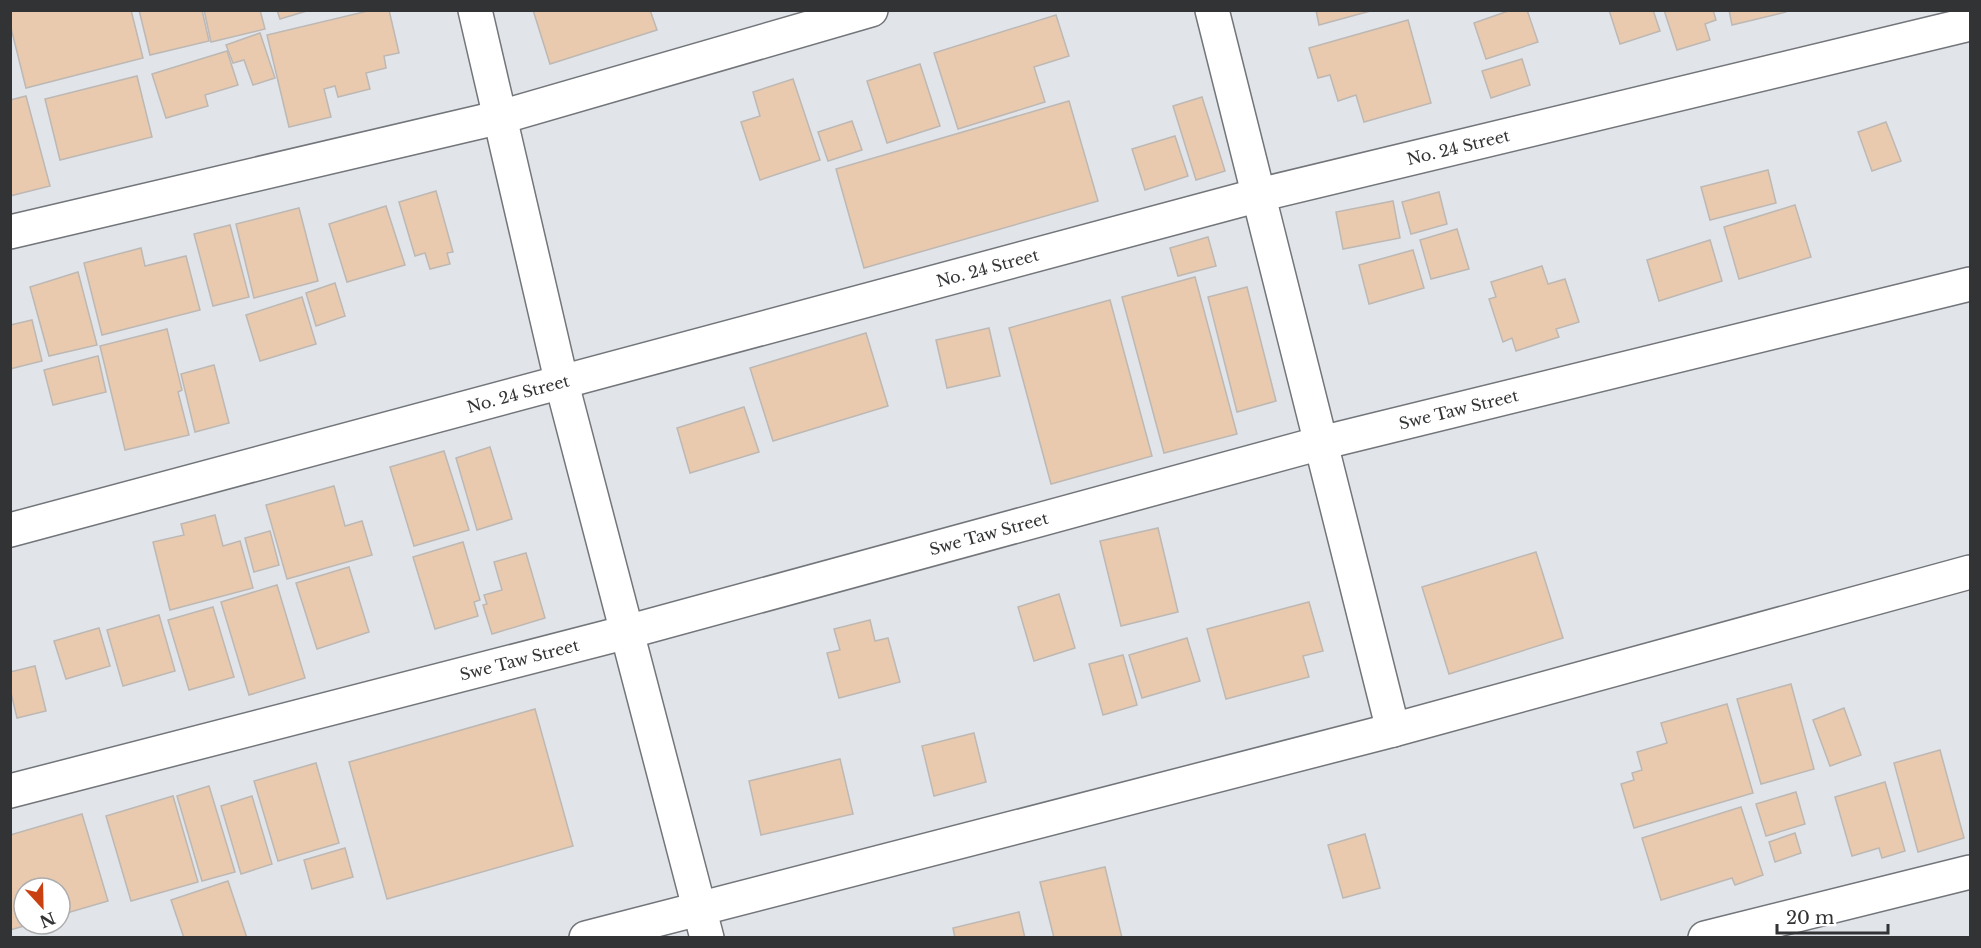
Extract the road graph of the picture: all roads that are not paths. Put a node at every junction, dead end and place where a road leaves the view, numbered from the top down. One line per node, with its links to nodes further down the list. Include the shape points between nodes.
1 (475, 10): 5 (street)
2 (871, 10): 5 (street)
3 (1212, 10): 6 (street)
4 (1968, 25): 6 (street, No. 24 Street)
5 (501, 117): 7 (street); 9 (street)
6 (1259, 195): 9 (street, No. 24 Street); 10 (street)
7 (10, 232)
8 (1971, 284): 10 (street, Swe Taw Street)
9 (562, 384): 11 (street, No. 24 Street); 13 (street)
10 (1321, 443): 13 (street, Swe Taw Street); 14 (street)
11 (10, 530)
12 (1971, 572): 14 (street)
13 (627, 632): 15 (street, Swe Taw Street); 17 (street)
14 (1393, 730): 17 (street)
15 (10, 791)
16 (1971, 872): 19 (street)
17 (703, 923): 18 (street)
18 (586, 938)
19 (1705, 938)

